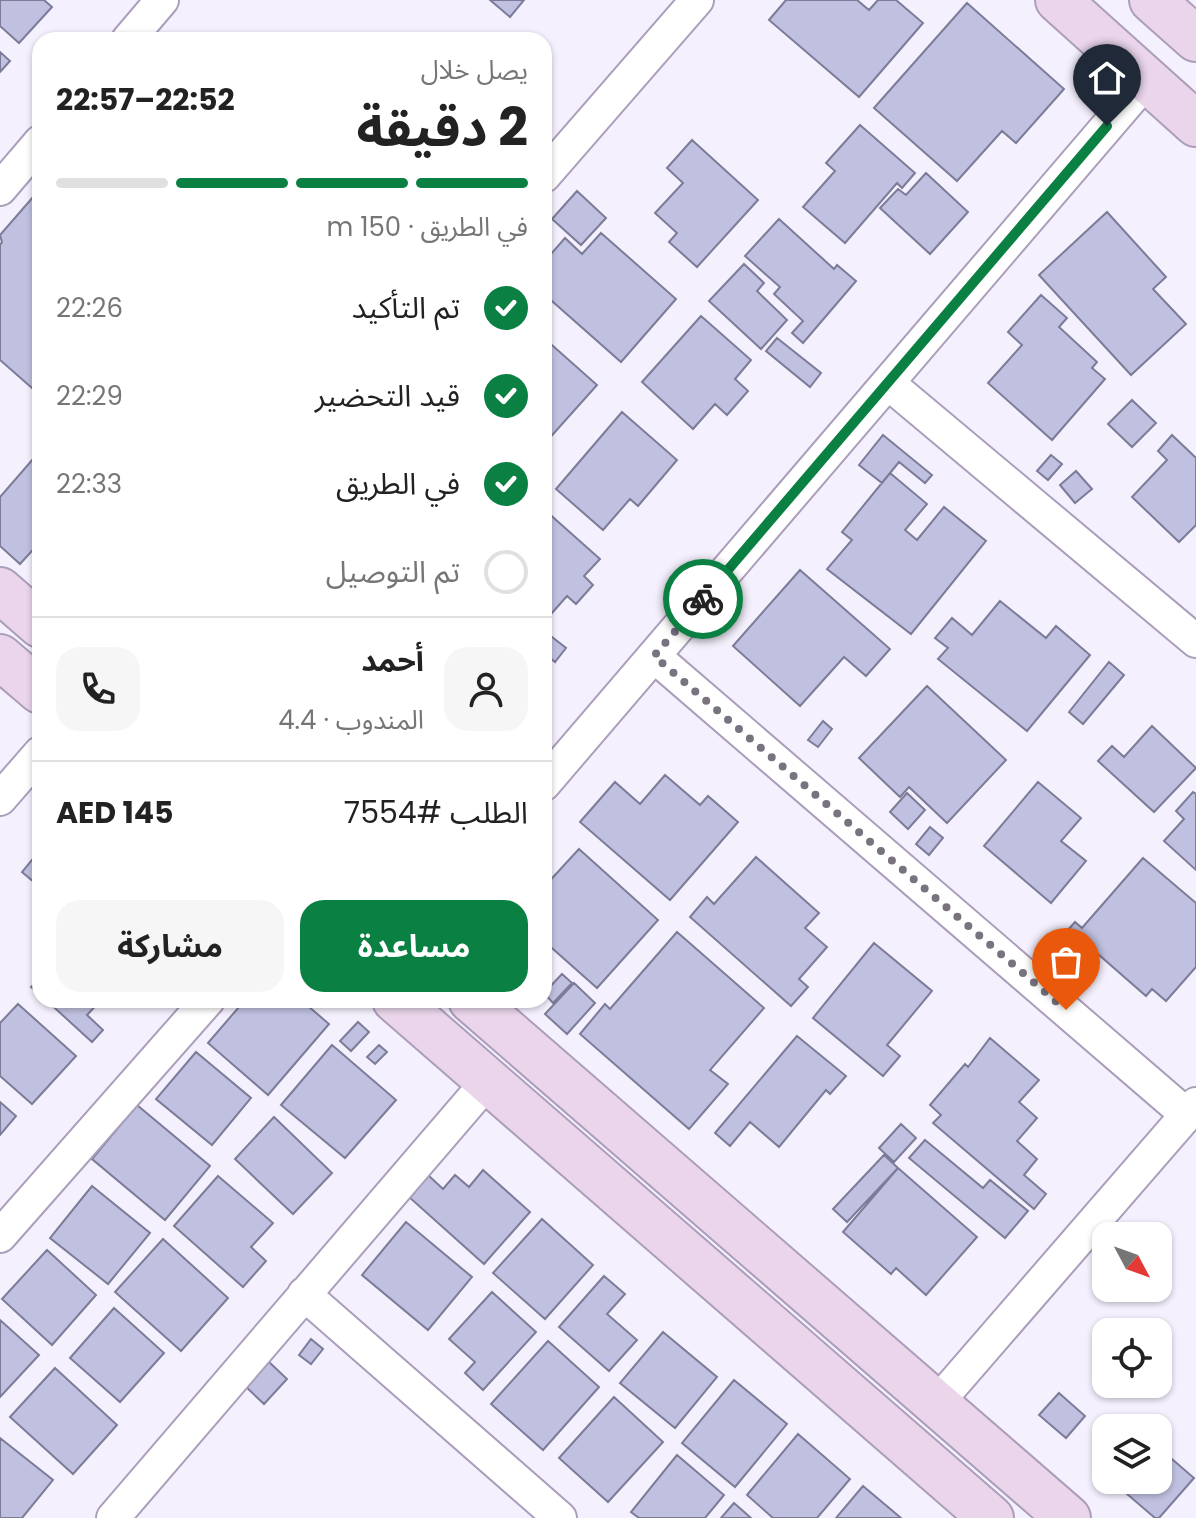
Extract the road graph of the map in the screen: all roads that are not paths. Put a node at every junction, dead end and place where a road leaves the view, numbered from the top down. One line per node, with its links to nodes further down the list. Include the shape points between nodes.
1 (162, 0): 5 (street)
2 (697, 0): 10 (street)
3 (1058, 0): 7 (street)
4 (1152, 0): 6 (street)
5 (135, 32)
6 (1196, 39)
7 (1147, 80): 8 (street); 12 (street)
8 (1196, 124)
9 (32, 151): 11 (street)
10 (552, 167)
11 (0, 189)
12 (888, 383): 17 (street); 18 (street)
13 (0, 590): 14 (street)
14 (32, 618)
15 (0, 619): 16 (street)
16 (32, 638)
17 (1196, 641)
18 (654, 656): 22 (street); 28 (street)
19 (0, 657): 20 (street)
20 (32, 684)
21 (32, 762): 23 (street)
22 (552, 775)
23 (0, 799)
24 (201, 1008): 29 (street)
25 (404, 1008): 27 (street)
26 (480, 1008): 31 (street)
27 (488, 1081): 30 (street); 34 (street)
28 (1192, 1110): 31 (street)
29 (0, 1236)
30 (304, 1294): 32 (street); 33 (street)
31 (936, 1404): 35 (street)
32 (113, 1518)
33 (560, 1518)
34 (991, 1518)
35 (1068, 1518)

